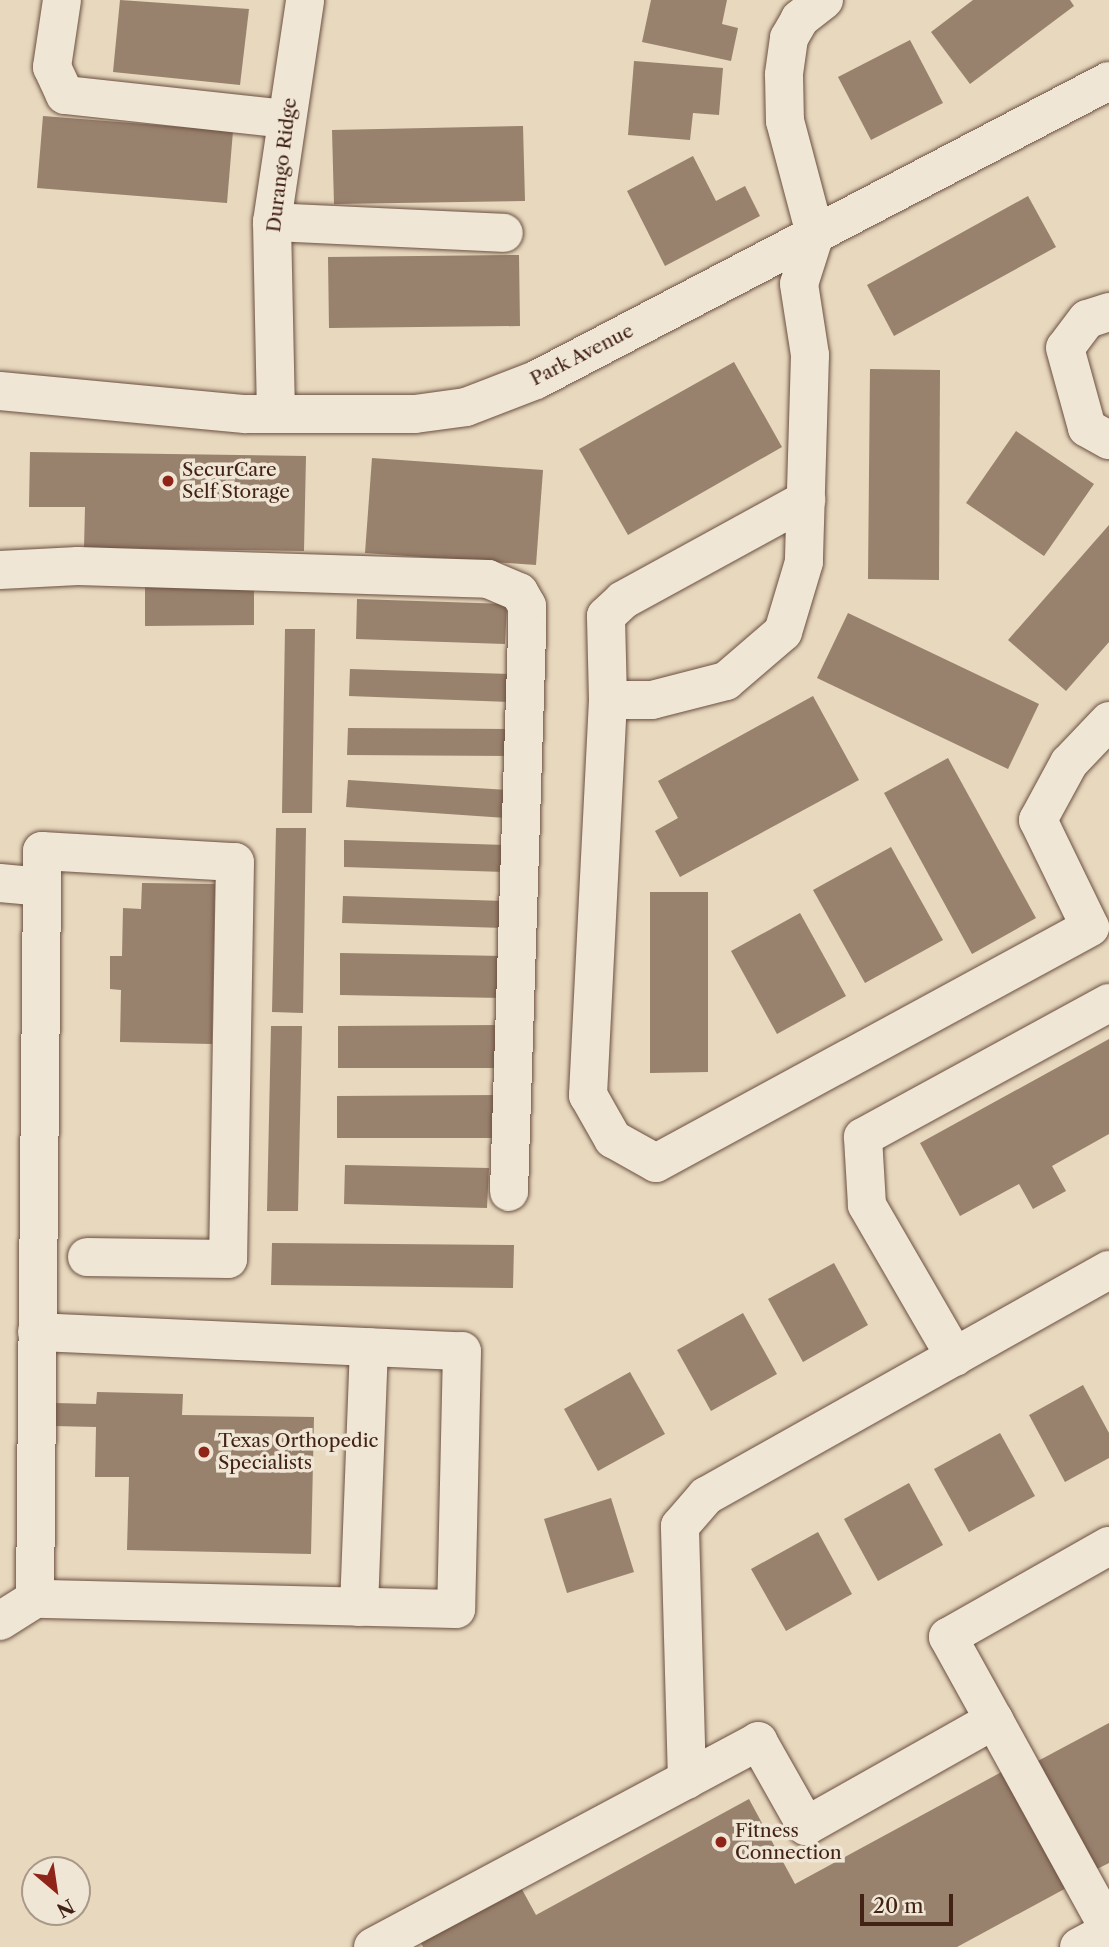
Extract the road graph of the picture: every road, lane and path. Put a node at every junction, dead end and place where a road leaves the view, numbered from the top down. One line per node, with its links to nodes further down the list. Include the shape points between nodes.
1 (62, 0): 5 (street, via 52,66 65,95)
2 (305, 0): 5 (street, Durango Ridge)
3 (824, 0): 8 (street, via 800,19 789,38 784,75 785,121)
4 (1109, 81): 8 (street, Park Avenue)
5 (287, 119): 6 (street, Durango Ridge)
6 (272, 222): 7 (street); 11 (street, Durango Ridge)
7 (504, 233)
8 (815, 234): 11 (street, Park Avenue, via 536,380 466,407 415,415); 13 (street, via 799,284 810,355)
9 (1109, 312): 12 (street, via 1087,319 1065,348 1087,428)
10 (0, 391): 11 (street, Park Avenue)
11 (276, 414)
12 (1109, 440)
13 (806, 500): 15 (street, via 623,600 606,616); 15 (street, via 804,562 783,632 726,681 652,700)
14 (0, 570): 21 (street, via 78,566 488,579 519,592 527,606 527,634)
15 (608, 700): 19 (street, via 588,1095 613,1139 656,1163)
16 (1107, 731): 19 (street, via 1069,762 1038,820)
17 (0, 883): 18 (street)
18 (42, 887): 22 (street, via 42,851 235,862 228,1259); 24 (street)
19 (1100, 922)
20 (1109, 1003): 26 (street, via 863,1137 867,1205)
21 (509, 1192)
22 (87, 1257)
23 (1109, 1270): 26 (street)
24 (37, 1332): 25 (street); 28 (street)
25 (369, 1347): 29 (street); 29 (street, via 462,1351 456,1609)
26 (955, 1357): 32 (street, via 706,1496 680,1526)
27 (1109, 1546): 31 (street, via 948,1637)
28 (34, 1600): 29 (street); 30 (street)
29 (359, 1607)
30 (0, 1621)
31 (994, 1720): 32 (street, via 806,1826 758,1741); 33 (street)
32 (687, 1780): 34 (street)
33 (1109, 1930): 35 (street)
34 (373, 1947)
35 (1079, 1947)

